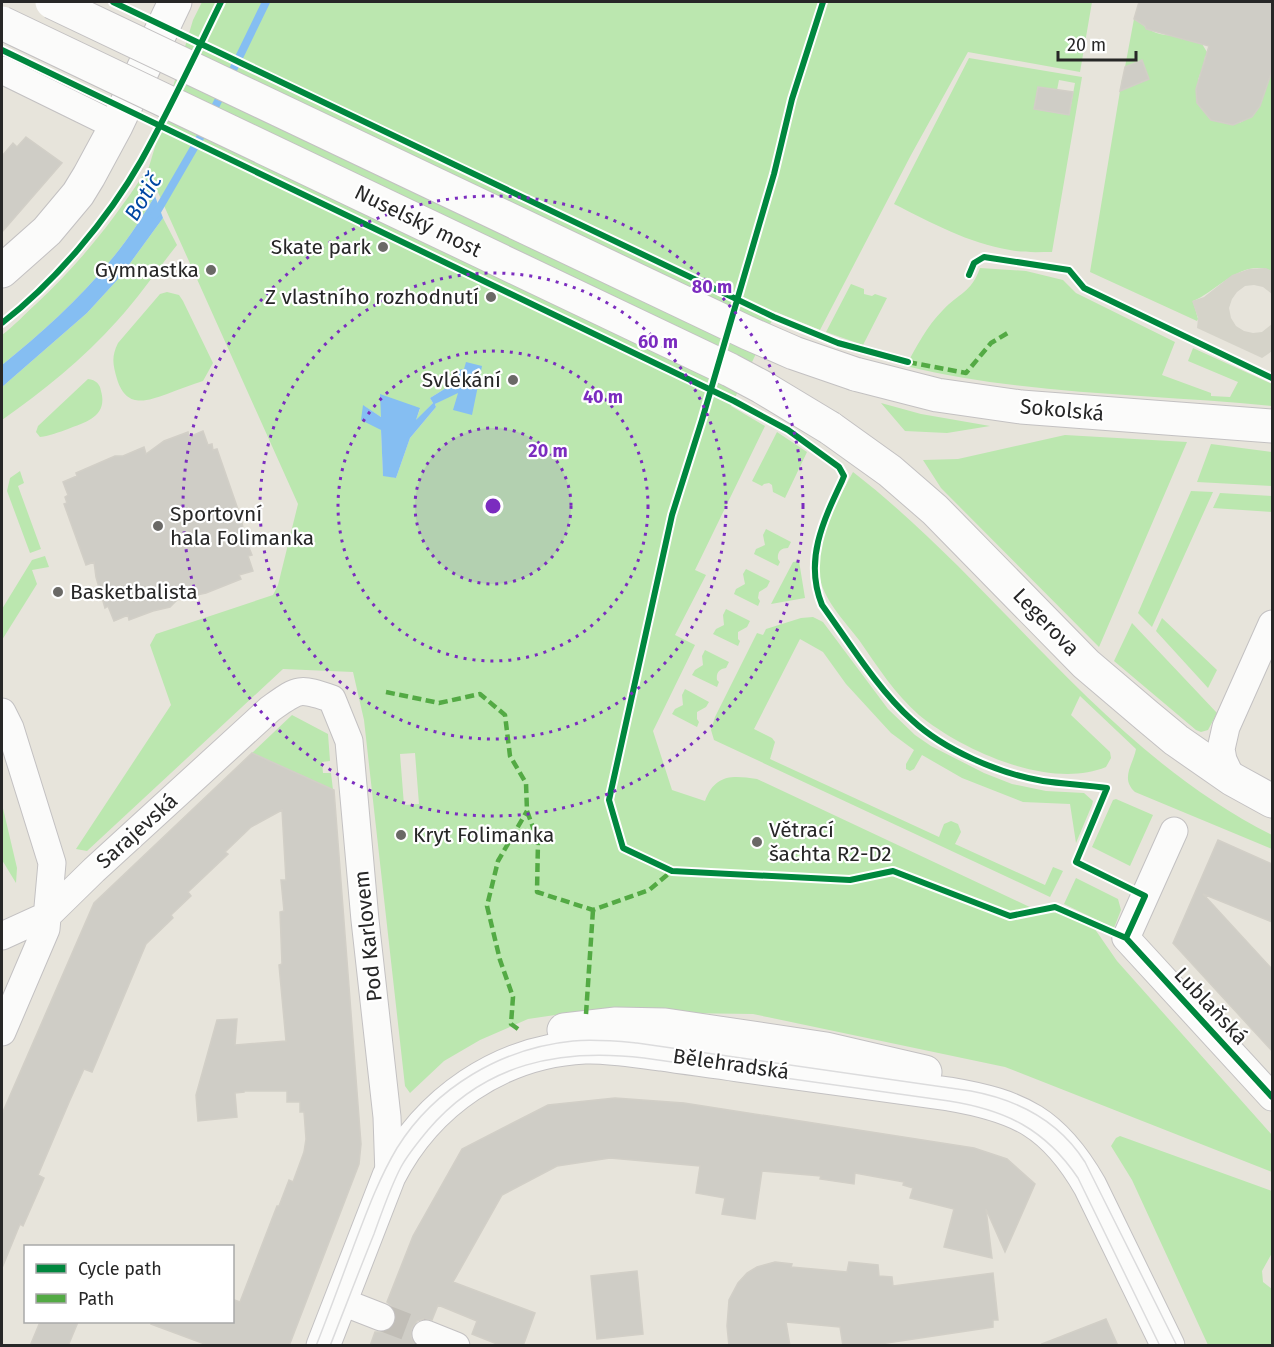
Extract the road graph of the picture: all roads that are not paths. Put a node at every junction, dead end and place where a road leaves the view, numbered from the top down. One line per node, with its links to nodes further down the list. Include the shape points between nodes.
1 (52, 2): 7 (main road, Nuselský most, bridge, via 748,333)
2 (172, 2): 5 (main road)
3 (2, 22): 9 (main road, Nuselský most, bridge, via 730,370)
4 (2, 70): 5 (street)
5 (116, 126): 6 (main road, via 89,176 62,214)
6 (2, 271)
7 (855, 374): 8 (main road, Sokolská, via 937,395 1021,407)
8 (1272, 426)
9 (830, 429): 13 (main road, Legerova, via 890,471 935,510 1112,686 1176,740)
10 (1272, 624): 13 (street, via 1226,728 1222,759)
11 (332, 699): 16 (street, Sarajevská, via 312,692 294,692 270,709); 20 (street, Pod Karlovem, via 349,741 387,1118)
12 (2, 712): 16 (street, via 52,863)
13 (1232, 779): 14 (main road, Legerova)
14 (1272, 801)
15 (1174, 831): 19 (street, Lublaňská, via 1126,938)
16 (48, 915): 17 (street); 18 (street, Sarajevská)
17 (2, 936)
18 (2, 1032)
19 (1272, 1097)
20 (389, 1176): 21 (main road, Bělehradská); 26 (main road, Bělehradská, via 421,1127 456,1094 514,1062 559,1050 601,1047 644,1052 998,1104 1032,1120 1060,1143 1080,1168)
21 (340, 1301): 22 (street); 24 (main road, Bělehradská)
22 (381, 1317)
23 (426, 1334): 25 (street)
24 (323, 1346)
25 (456, 1346)
26 (1168, 1346)

